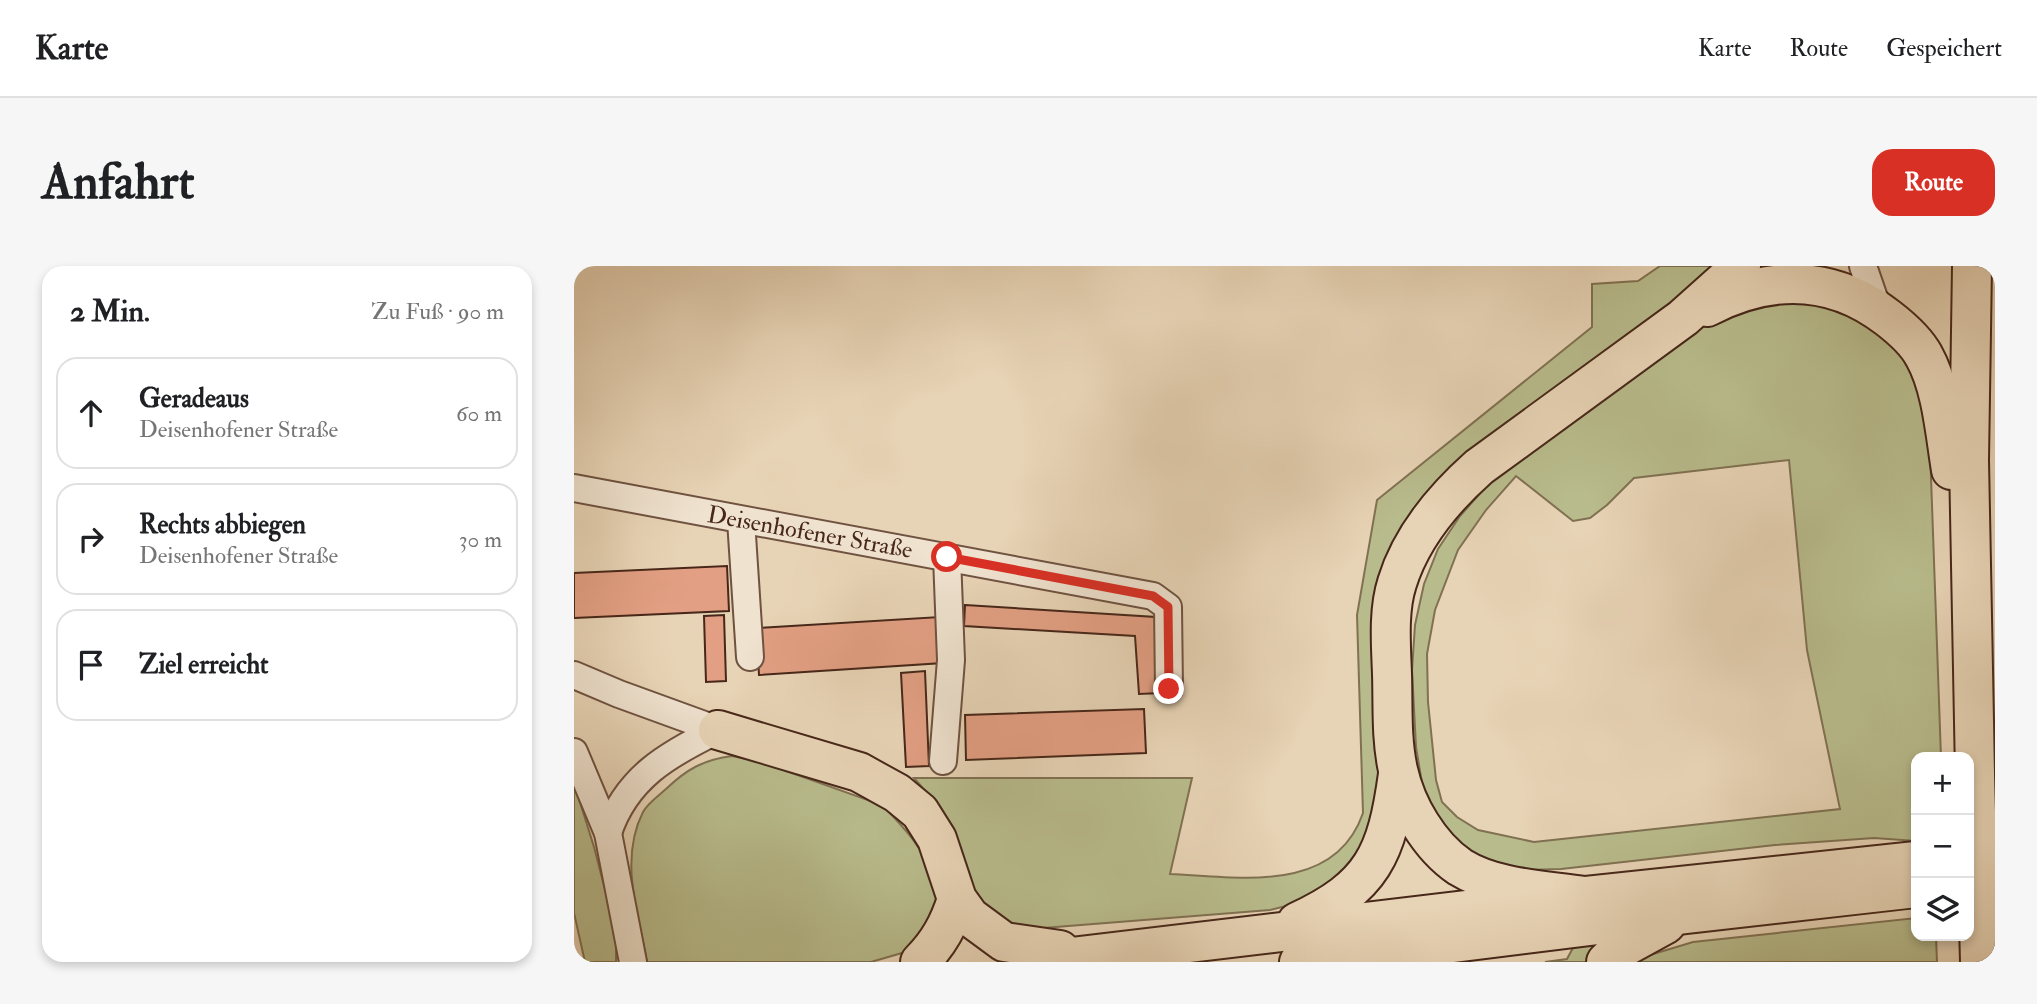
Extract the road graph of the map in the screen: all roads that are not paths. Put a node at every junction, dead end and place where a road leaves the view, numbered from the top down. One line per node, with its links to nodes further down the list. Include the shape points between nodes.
1 (1741, 266): 6 (highway)
2 (1863, 266): 5 (street)
3 (1960, 266): 8 (highway)
4 (1972, 266): 17 (highway)
5 (1885, 315): 6 (highway, via 1842,291 1797,284 1725,297); 8 (highway, via 1924,356 1939,397)
6 (1683, 318): 19 (highway, via 1479,467 1419,534 1402,568 1393,601 1391,662)
7 (574, 488): 9 (street, Deisenhofener Straße)
8 (1958, 511): 16 (highway)
9 (741, 520): 10 (street, Deisenhofener Straße); 11 (street)
10 (947, 557): 13 (street, Deisenhofener Straße, via 1153,596 1168,607); 18 (street, via 951,660)
11 (750, 657)
12 (574, 675): 14 (street)
13 (1169, 689)
14 (718, 730): 21 (street, via 681,748 643,776 616,809); 29 (highway, via 859,772 898,793 920,812 937,839)
15 (574, 752): 21 (street)
16 (1968, 752)
17 (1969, 752)
18 (943, 761)
19 (1398, 771): 28 (highway, via 1415,816 1458,865 1477,876 1508,884); 31 (highway, via 1391,818 1374,863 1351,891 1326,909)
20 (1972, 815): 40 (highway, bridge)
21 (608, 833): 34 (street)
22 (1995, 852): 23 (highway)
23 (1974, 854)
24 (1911, 861): 28 (highway)
25 (1995, 879): 26 (highway)
26 (1974, 881)
27 (1911, 889): 30 (highway)
28 (1584, 897): 31 (highway)
29 (957, 899): 33 (highway, via 970,917 1004,942); 35 (highway, via 948,926)
30 (1687, 914): 37 (highway); 38 (highway, via 1631,942)
31 (1276, 932): 33 (highway)
32 (1967, 941): 39 (highway)
33 (1104, 952): 36 (highway)
34 (632, 962)
35 (920, 962)
36 (1029, 962)
37 (1299, 962)
38 (1606, 962)
39 (1968, 962)
40 (1980, 962)

